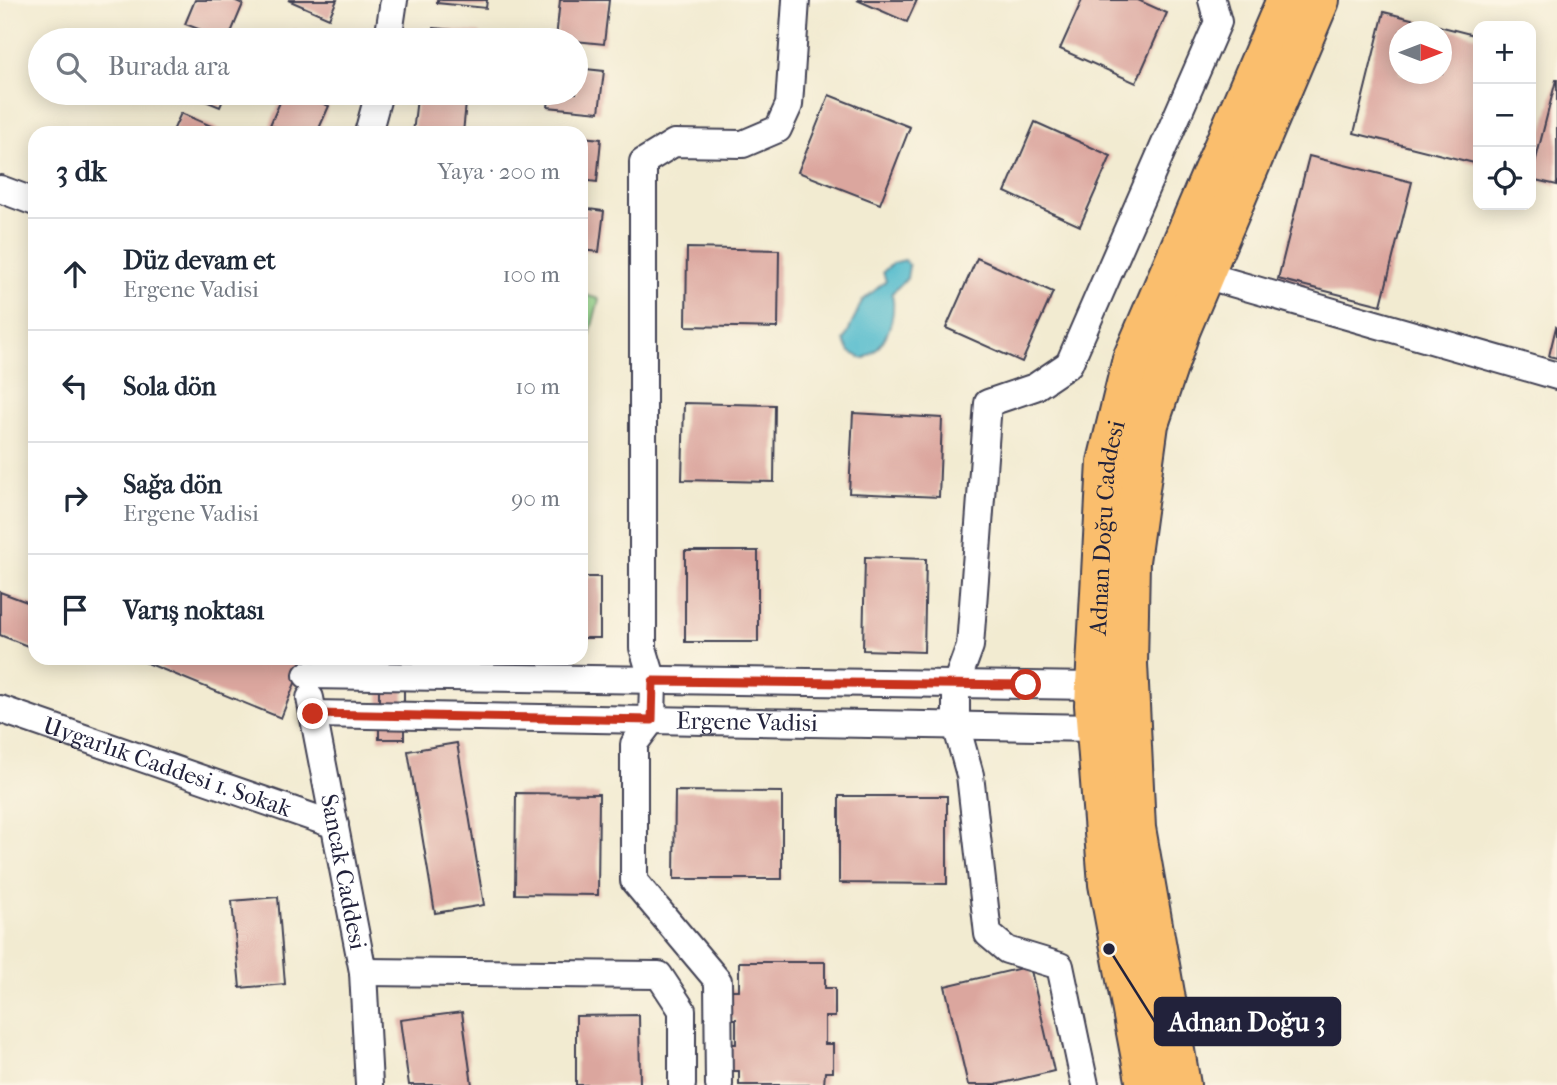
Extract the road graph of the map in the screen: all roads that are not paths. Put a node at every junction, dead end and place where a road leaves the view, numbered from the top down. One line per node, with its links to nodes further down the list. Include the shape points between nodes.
1 (394, 0): 6 (street)
2 (796, 0): 14 (street, via 789,105 778,129 743,144 674,143 643,162)
3 (1212, 0): 13 (street, via 1218,22 1069,364 1035,387 988,403)
4 (1286, 0): 20 (main road, Adnan Doğu Caddesi, via 1132,359 1107,462)
5 (1320, 0): 11 (main road, Adnan Doğu Caddesi)
6 (390, 28)
7 (376, 105): 8 (street)
8 (370, 126)
9 (0, 189): 10 (street)
10 (28, 199)
11 (1204, 275): 12 (street); 37 (main road, Adnan Doğu Caddesi, via 1149,424 1130,561 1128,664 1136,828)
12 (1557, 376)
13 (970, 646): 18 (street); 19 (street)
14 (643, 648): 16 (street); 17 (street)
15 (306, 667): 16 (street, Ergene Vadisi); 22 (street, Sancak Caddesi)
16 (620, 680): 17 (street, Ergene Vadisi); 23 (street)
17 (653, 681): 18 (street, Ergene Vadisi); 24 (street)
18 (956, 684): 19 (street, Ergene Vadisi); 25 (street)
19 (988, 685): 20 (street, Ergene Vadisi); 26 (street)
20 (1095, 686): 27 (main road, Adnan Doğu Caddesi)
21 (0, 709): 30 (street, Uygarlık Caddesi 1. Sokak)
22 (313, 714): 23 (street, Ergene Vadisi); 30 (street, Sancak Caddesi)
23 (620, 719): 24 (street, Ergene Vadisi); 28 (street)
24 (652, 720): 25 (street, Ergene Vadisi); 28 (street)
25 (956, 726): 26 (street, Ergene Vadisi); 29 (street)
26 (989, 726): 27 (street, Ergene Vadisi); 29 (street)
27 (1096, 728): 36 (main road, Adnan Doğu Caddesi, via 1108,884)
28 (634, 744): 34 (street, via 634,881 718,981)
29 (970, 775): 35 (street, via 988,934 1007,950 1060,966)
30 (335, 825): 31 (street, Sancak Caddesi)
31 (363, 972): 32 (street, Sancak Caddesi); 33 (street, via 659,975 682,1010)
32 (369, 1085)
33 (682, 1085)
34 (719, 1085)
35 (1085, 1085)
36 (1146, 1085)
37 (1181, 1085)

